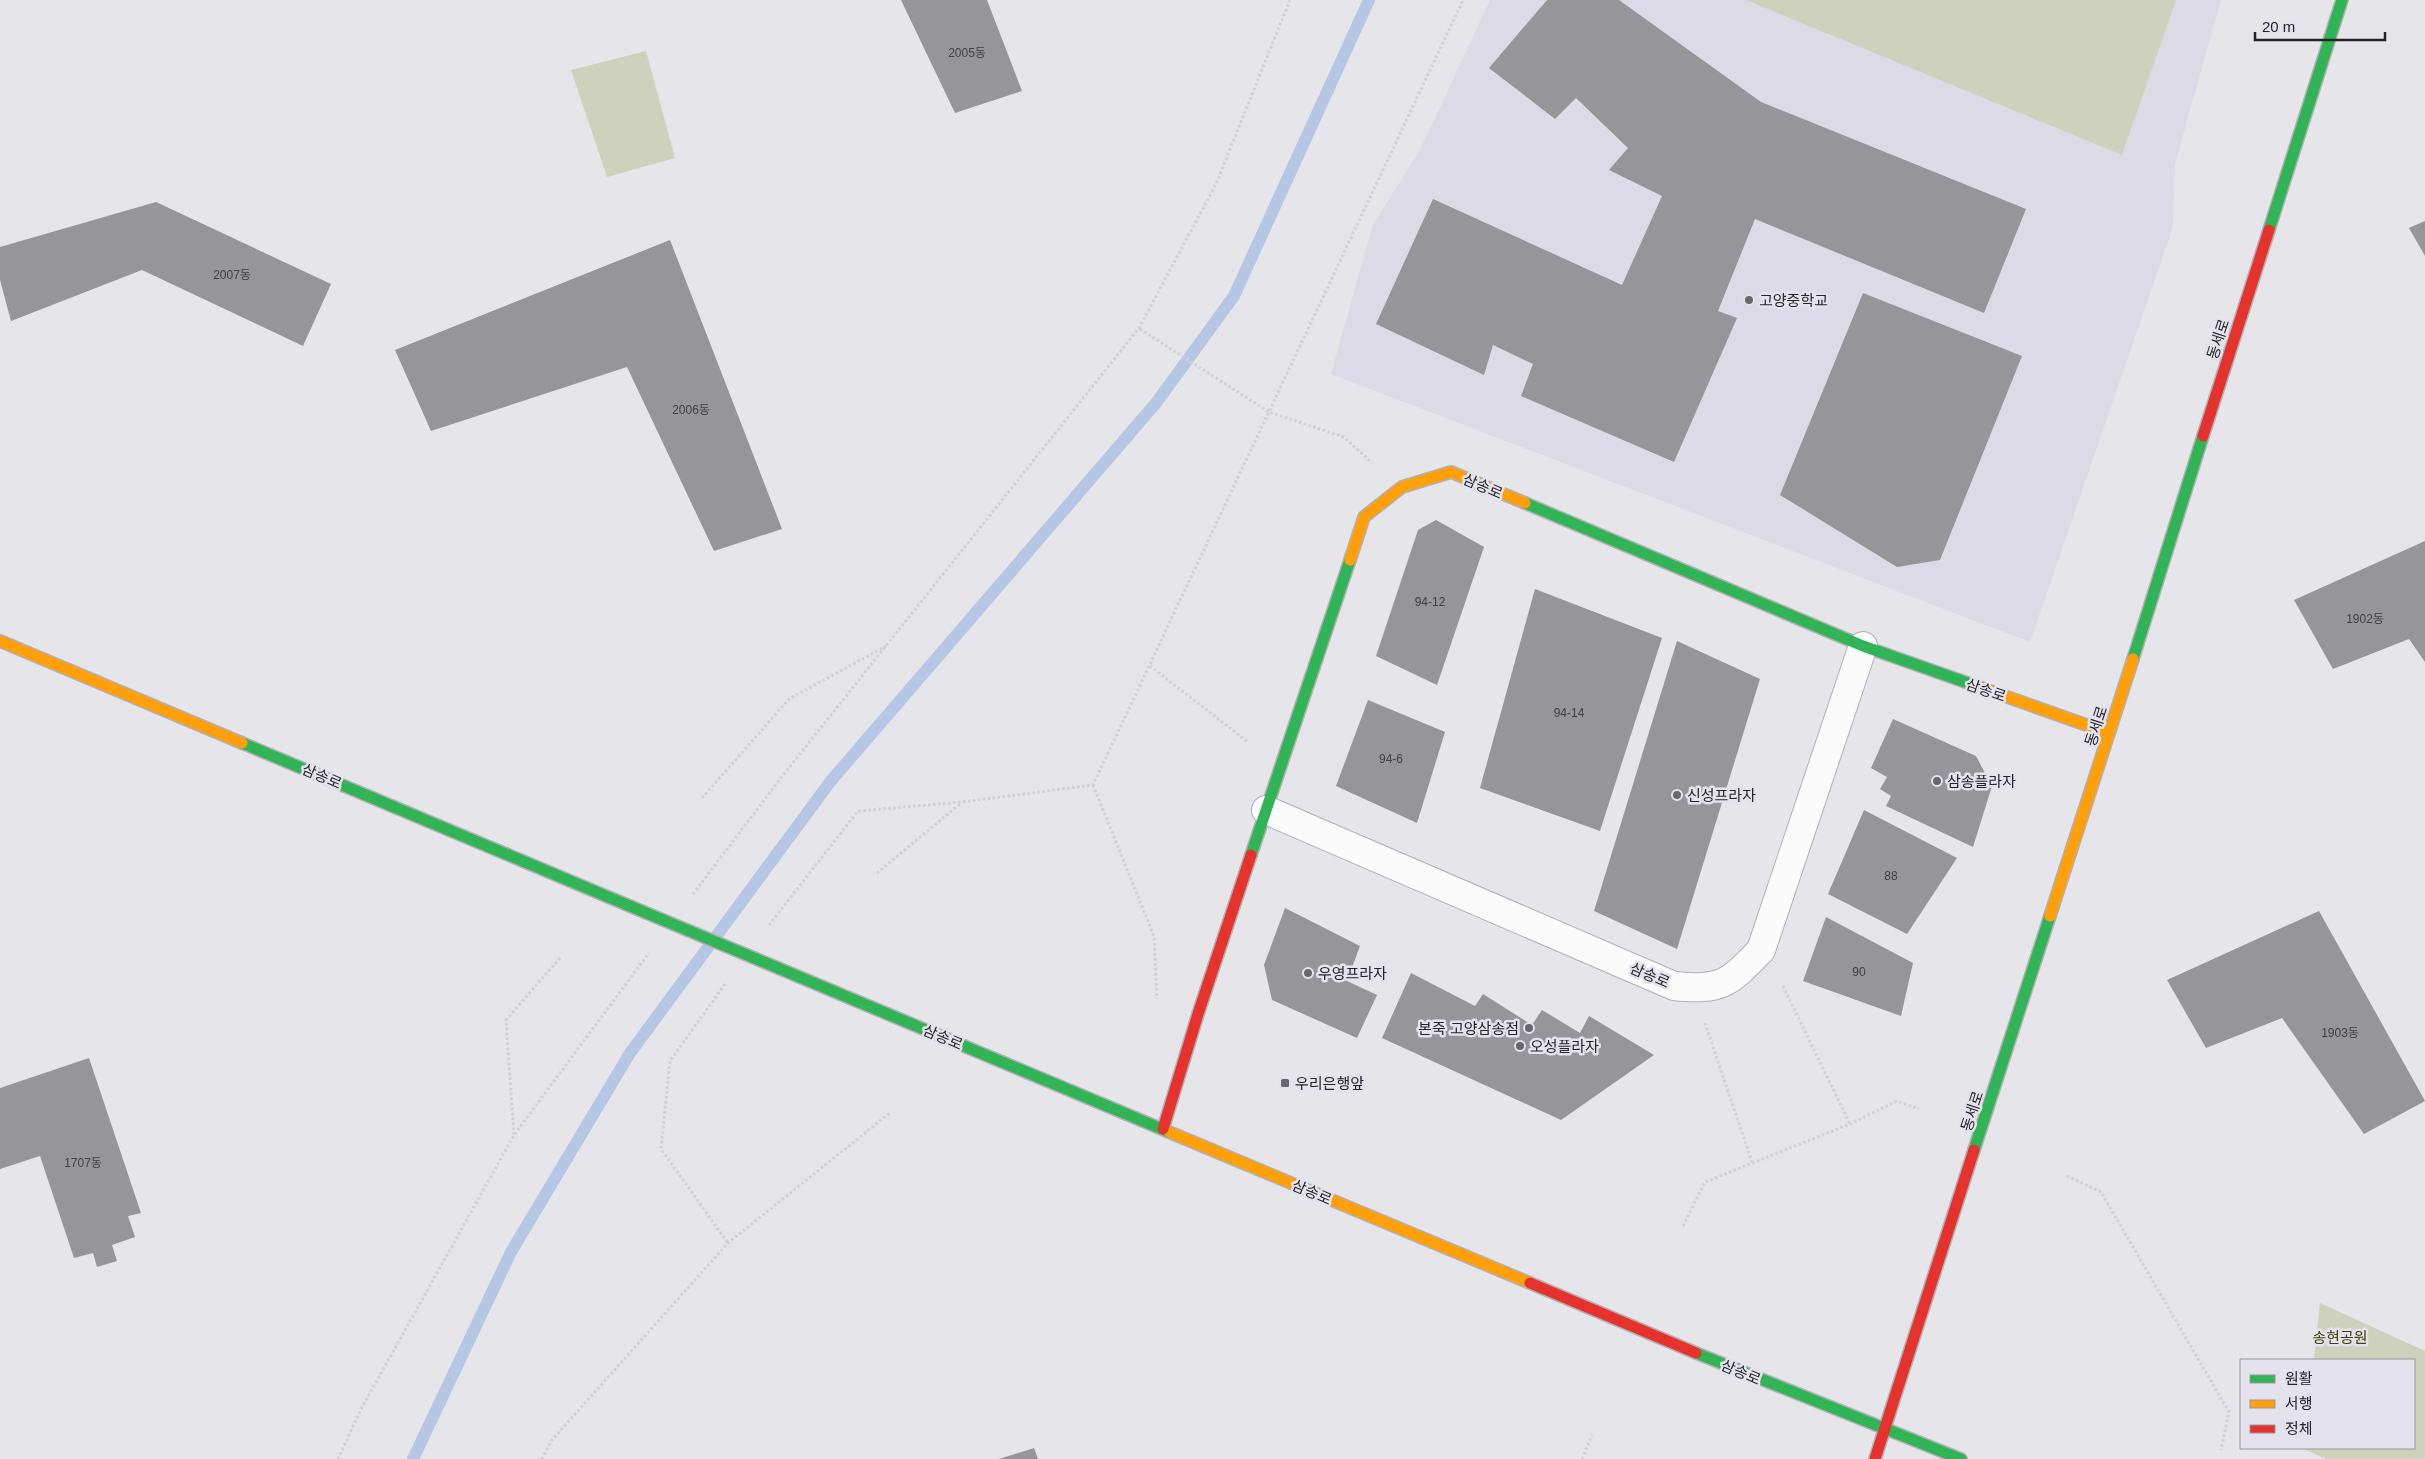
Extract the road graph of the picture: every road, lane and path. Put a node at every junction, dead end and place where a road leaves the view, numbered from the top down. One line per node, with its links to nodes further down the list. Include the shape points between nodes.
1 (1290, 0): 4 (path, via 1216,184)
2 (1463, 0): 5 (path)
3 (2342, 0): 11 (main road, 동세로)
4 (1140, 328): 5 (path); 8 (path)
5 (1269, 412): 6 (path, via 1344,437); 10 (path)
6 (1372, 463)
7 (0, 641): 29 (main road, 삼송로, bridge)
8 (890, 644): 14 (path, via 789,699); 18 (path, via 780,779)
9 (1864, 646): 11 (main road, 삼송로); 16 (main road, 삼송로, via 1450,472 1402,487 1364,517); 16 (street, 삼송로, via 1761,950 1720,986 1674,986)
10 (1149, 666): 12 (path); 13 (path)
11 (2110, 732): 35 (main road, 동세로)
12 (1248, 742)
13 (1093, 784): 15 (path); 24 (path, via 1154,936)
14 (702, 798)
15 (962, 802): 17 (path); 19 (path, via 858,811)
16 (1266, 810): 29 (main road, 삼송로)
17 (877, 873)
18 (692, 896)
19 (764, 931)
20 (651, 950): 30 (path)
21 (561, 957): 30 (path, via 506,1020)
22 (729, 979): 34 (path, via 670,1061 661,1149)
23 (1783, 986): 28 (path)
24 (1157, 998)
25 (1704, 1022): 31 (path)
26 (1918, 1109): 28 (path, via 1897,1101)
27 (891, 1112): 34 (path)
28 (1850, 1124): 31 (path)
29 (1163, 1130): 35 (main road, 삼송로, via 1756,1378)
30 (514, 1135): 38 (path, via 361,1408)
31 (1752, 1162): 33 (path, via 1705,1182)
32 (2067, 1176): 37 (path, via 2101,1192 2229,1412)
33 (1684, 1226)
34 (728, 1243): 39 (path, via 551,1441)
35 (1886, 1429): 41 (main road, 동세로); 42 (main road, 삼송로)
36 (1592, 1435): 40 (path)
37 (2221, 1450)
38 (338, 1459)
39 (542, 1459)
40 (1582, 1459)
41 (1875, 1459)
42 (1961, 1459)

